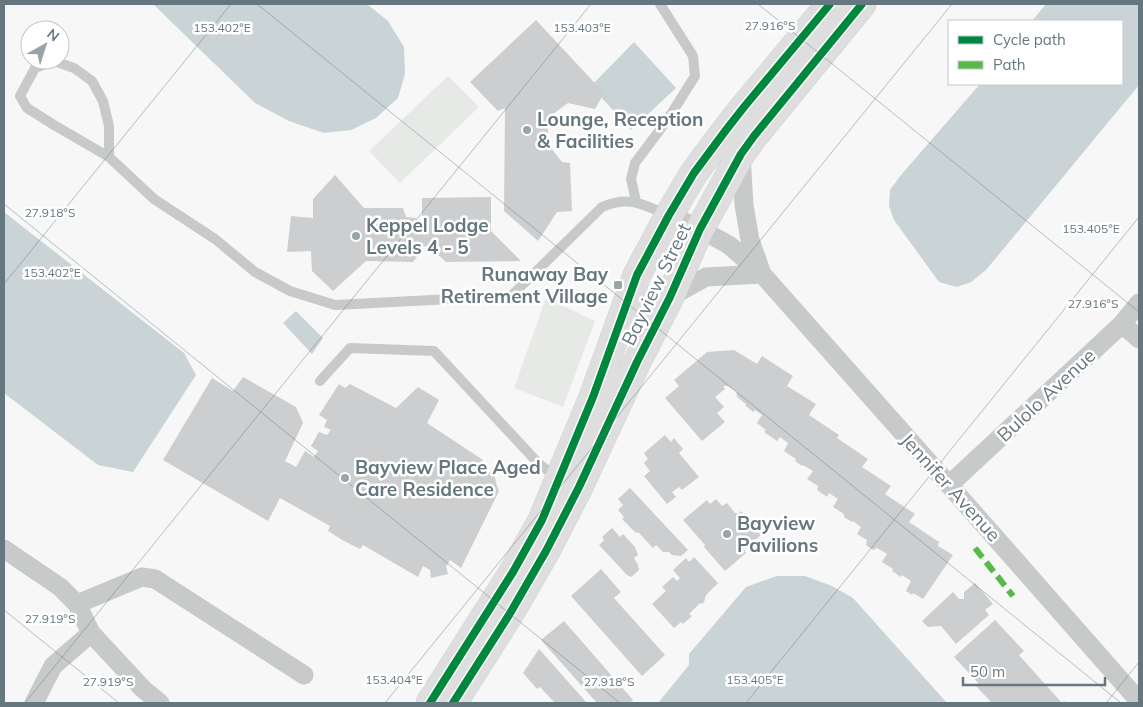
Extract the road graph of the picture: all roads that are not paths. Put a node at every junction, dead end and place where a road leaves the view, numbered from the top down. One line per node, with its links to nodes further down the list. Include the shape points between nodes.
1 (660, 4): 6 (lane, via 693,56 695,76 635,163 632,179)
2 (830, 4): 7 (main road, Bayview Street, via 744,107 694,173)
3 (862, 4): 4 (main road, Bayview Street)
4 (741, 154): 8 (main road, Bayview Street); 9 (street, Jennifer Avenue, via 750,240)
5 (109, 157): 5 (lane, via 27,108 20,96 35,68 54,61 74,68 92,81 103,101 109,126); 6 (lane, via 154,199 256,272 290,292 334,305 511,296 602,207)
6 (636, 201): 7 (lane)
7 (669, 215): 8 (street, Jennifer Avenue); 14 (main road, Bayview Street, via 637,275)
8 (700, 229): 9 (street, Jennifer Avenue, via 729,245); 10 (main road, Bayview Street)
9 (762, 274): 10 (street, via 706,277); 18 (street, Jennifer Avenue)
10 (670, 297): 15 (main road, Bayview Street)
11 (1139, 303): 12 (street, Bulolo Avenue)
12 (1122, 324): 13 (street); 18 (street, Bulolo Avenue)
13 (1139, 339)
14 (606, 361): 15 (main road, via 619,370); 17 (main road, Bayview Street)
15 (633, 370): 17 (main road, Bayview Street)
16 (320, 381): 17 (lane, via 350,348 434,351 540,464)
17 (569, 483): 26 (main road, Bayview Street, via 542,520); 27 (main road, Bayview Street, via 546,551 510,615)
18 (950, 485): 23 (street, Jennifer Avenue)
19 (4, 549): 20 (street, via 60,587)
20 (77, 604): 21 (street); 22 (street, via 142,577 155,579)
21 (91, 633): 24 (street, via 53,666); 25 (street)
22 (304, 675)
23 (1139, 701)
24 (34, 703)
25 (160, 703)
26 (430, 703)
27 (453, 703)

